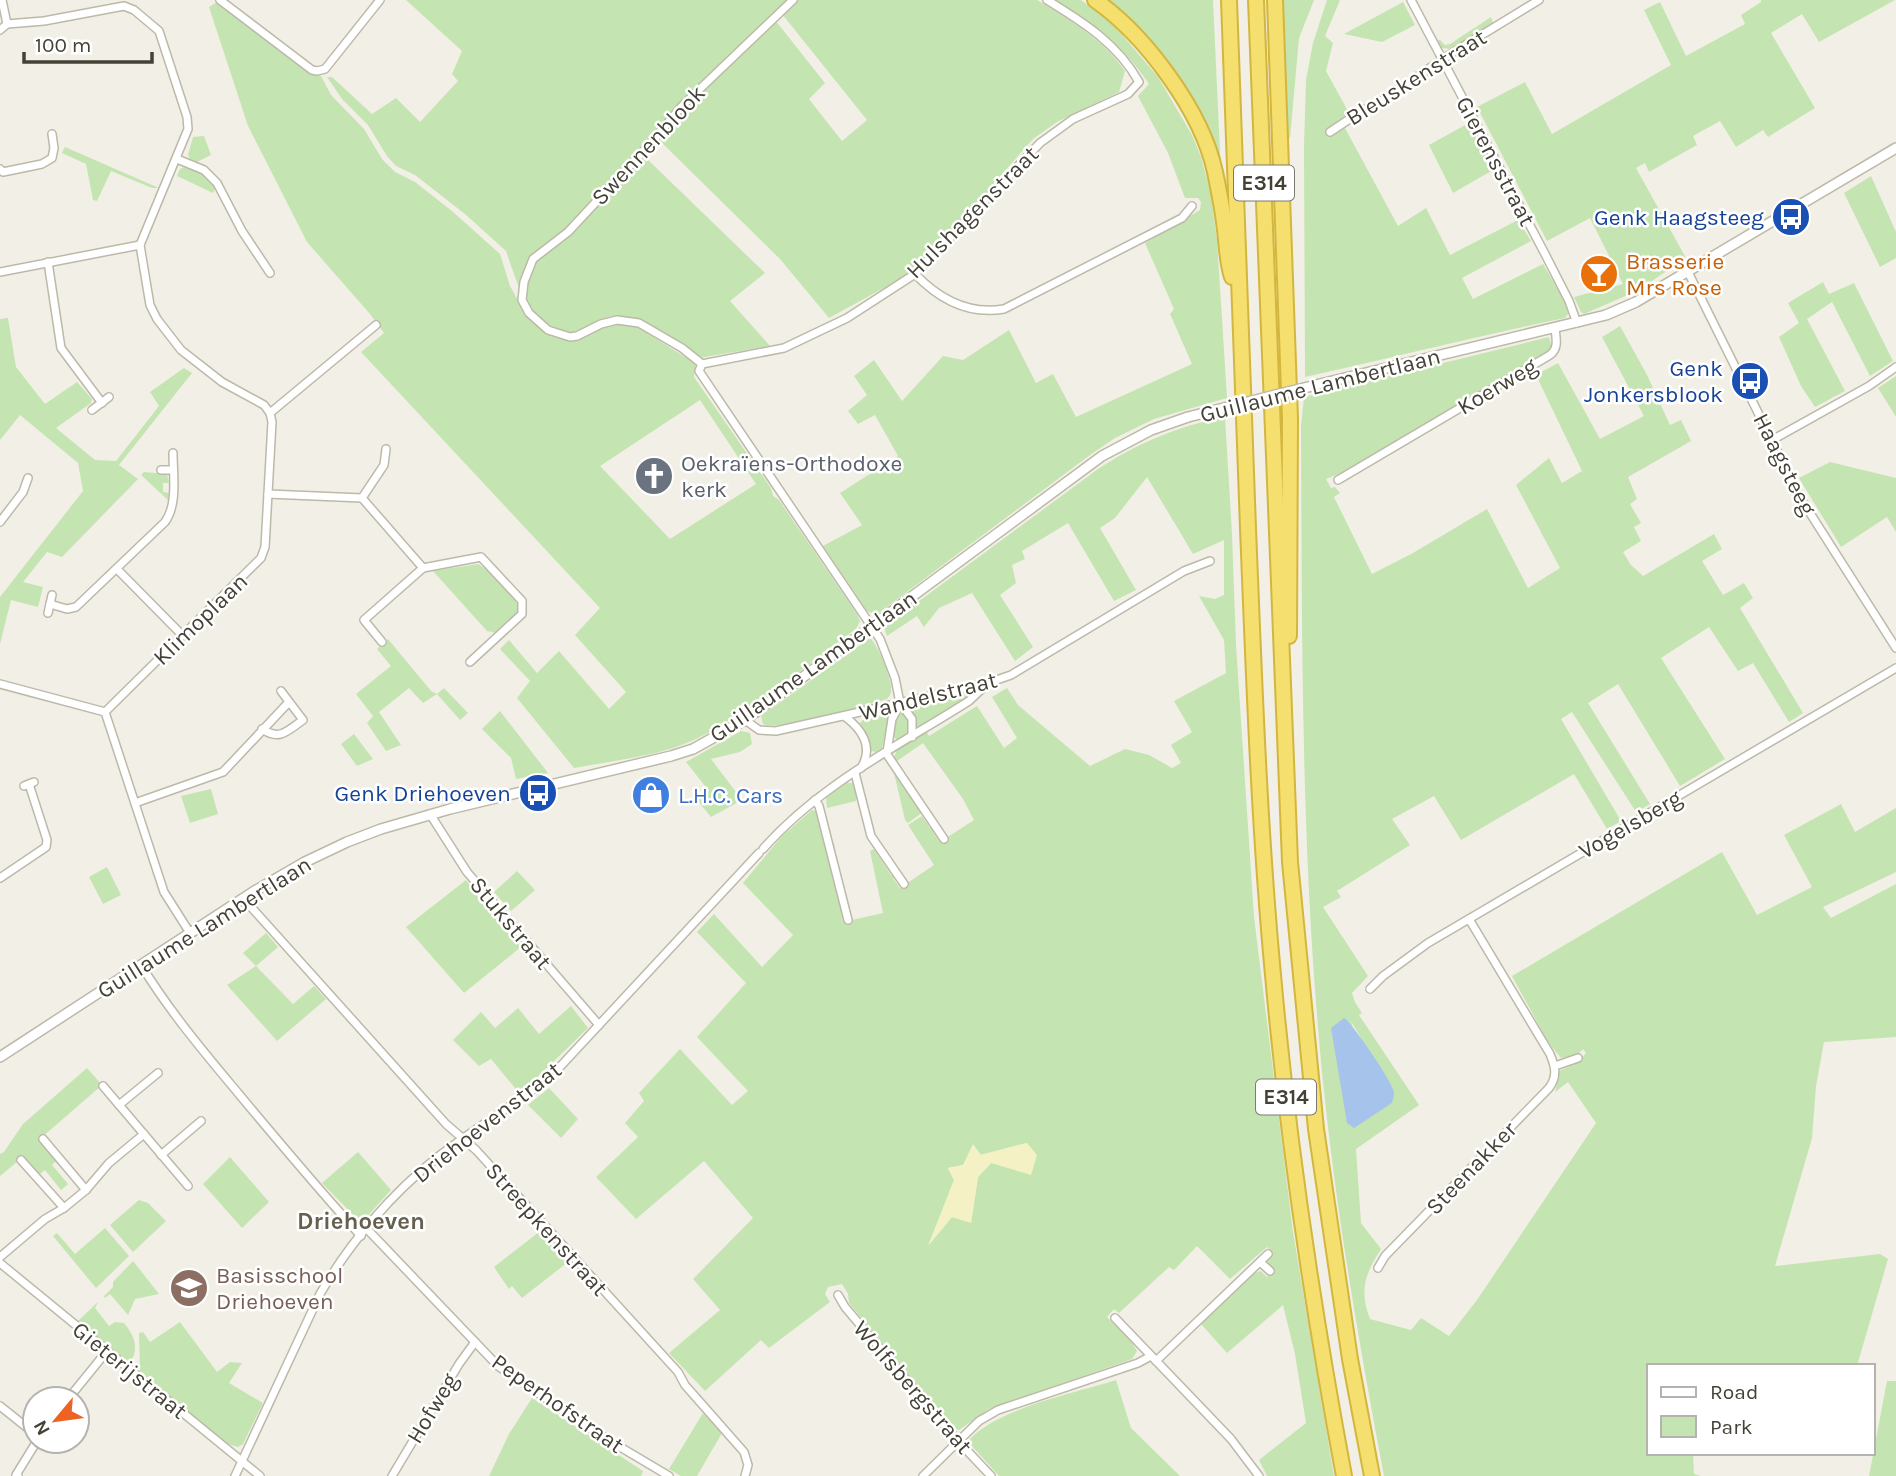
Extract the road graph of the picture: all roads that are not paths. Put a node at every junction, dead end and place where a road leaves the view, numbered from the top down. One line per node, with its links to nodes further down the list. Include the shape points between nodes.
1 (2, 0): 12 (street)
2 (220, 0): 3 (street, via 317,71 325,69)
3 (380, 0)
4 (793, 0): 31 (street, Swennenblook, via 682,106 568,232 533,259 524,282 522,300 529,313 558,334 577,337 617,320 639,323)
5 (1046, 0): 26 (street, Hulshagenstraat, via 1115,49 1139,82 1128,94 1073,119 1040,143)
6 (1095, 0): 27 (highway, via 1123,23 1171,80 1205,141 1215,169 1230,269)
7 (1229, 0): 27 (highway, E314)
8 (1256, 0): 57 (highway, E314)
9 (1275, 0): 57 (highway, via 1290,419 1289,640)
10 (1411, 0): 14 (street, Gierensstraat)
11 (1539, 0): 14 (street, Bleuskenstraat)
12 (7, 24): 13 (street); 18 (street, via 124,6 152,23 159,31 187,117 188,129)
13 (0, 30)
14 (1443, 60): 15 (street, Bleuskenstraat); 28 (street, Gierensstraat)
15 (1330, 132)
16 (52, 134): 19 (street, via 52,158 42,164)
17 (1896, 148): 23 (street)
18 (177, 159): 21 (street); 25 (street, via 204,170 217,183)
19 (0, 169)
20 (1192, 206): 26 (street, via 1182,218 1004,309 988,312 956,304)
21 (140, 245): 22 (street); 36 (street, via 150,305 157,319 181,350)
22 (48, 262): 24 (street); 34 (street, via 61,348)
23 (1688, 271): 28 (street, via 1636,302); 37 (street, Haagsteeg)
24 (0, 272)
25 (270, 273)
26 (915, 274): 31 (street, Hulshagenstraat, via 847,318 784,348)
27 (1240, 302): 129 (highway, E314, via 1255,715 1273,976 1306,1252)
28 (1577, 323): 30 (street)
29 (376, 325): 36 (street)
30 (1555, 328): 43 (street, Koerweg, via 1557,344 1550,355); 53 (street, Guillaume Lambertlaan, bridge, via 1188,417 1151,430 1102,456)
31 (702, 364): 53 (street, via 699,371 707,386)
32 (1896, 367): 37 (street)
33 (109, 397): 34 (street)
34 (102, 403): 35 (street)
35 (92, 410)
36 (270, 413): 44 (street, Klimoplaan)
37 (1772, 440): 56 (street, Haagsteeg, via 1813,520)
38 (386, 449): 45 (street, via 384,464)
39 (173, 453): 41 (street)
40 (161, 470): 41 (street)
41 (173, 470): 49 (street, via 170,514)
42 (28, 478): 46 (street)
43 (1338, 480)
44 (268, 494): 45 (street); 54 (street, Klimoplaan, via 261,558)
45 (362, 498): 48 (street)
46 (0, 522)
47 (1210, 561): 60 (street, Wandelstraat, via 1184,571 1011,675)
48 (423, 568): 55 (street, via 364,620); 58 (street, via 481,557 522,601 522,614)
49 (117, 569): 51 (street, via 76,607); 54 (street)
50 (52, 595): 51 (street)
51 (50, 604): 52 (street)
52 (48, 613)
53 (872, 627): 64 (street, via 895,678); 67 (street, Guillaume Lambertlaan)
54 (182, 635): 65 (street, Klimoplaan)
55 (382, 642)
56 (1896, 648)
57 (1281, 661): 130 (highway, E314, via 1290,862 1316,1129)
58 (470, 662)
59 (1896, 668): 80 (street, Vogelsberg)
60 (988, 683): 64 (street, Wandelstraat); 69 (street, Driehoevenstraat, via 969,701)
61 (0, 684): 65 (street)
62 (281, 691): 63 (street)
63 (289, 702): 68 (street); 68 (street, via 303,720 278,736)
64 (900, 703): 66 (street, Wandelstraat); 69 (street, via 912,719); 70 (street)
65 (105, 712): 74 (street)
66 (844, 716): 67 (street, Wandelstraat, via 766,732); 71 (street, via 866,742 867,755)
67 (745, 720): 75 (street, Guillaume Lambertlaan, via 671,756)
68 (262, 729): 74 (street, via 223,772)
69 (912, 737): 70 (street, Driehoevenstraat)
70 (886, 752): 71 (street, Driehoevenstraat); 76 (street)
71 (858, 771): 73 (street, Driehoevenstraat); 78 (street, via 871,836)
72 (29, 784): 77 (street, via 46,847)
73 (815, 800): 81 (street); 85 (street, Driehoevenstraat, via 781,829)
74 (135, 803): 82 (street, via 164,892)
75 (430, 814): 79 (street, Guillaume Lambertlaan, via 347,842); 85 (street, Stukstraat, via 467,872)
76 (944, 839)
77 (0, 878)
78 (904, 884)
79 (243, 898): 82 (street, Guillaume Lambertlaan); 95 (street, Streepkenstraat)
80 (1469, 919): 84 (street, Vogelsberg, via 1407,958); 88 (street)
81 (848, 920)
82 (190, 933): 83 (street, Guillaume Lambertlaan)
83 (141, 965): 86 (street, Guillaume Lambertlaan); 102 (street, via 188,1032)
84 (1370, 989)
85 (599, 1025): 95 (street, Driehoevenstraat, via 530,1093)
86 (0, 1057)
87 (1578, 1058): 88 (street)
88 (1555, 1066): 107 (street, Steenakker, via 1549,1088)
89 (158, 1073): 91 (street)
90 (103, 1086): 91 (street)
91 (119, 1105): 93 (street)
92 (201, 1121): 96 (street)
93 (144, 1134): 96 (street); 99 (street)
94 (43, 1139): 99 (street)
95 (463, 1139): 101 (street, Driehoevenstraat, via 401,1189); 125 (street, Streepkenstraat, via 678,1372 744,1452)
96 (161, 1155): 98 (street)
97 (21, 1160): 100 (street)
98 (188, 1186)
99 (86, 1189): 100 (street)
100 (64, 1208): 104 (street)
101 (367, 1229): 102 (street, Driehoevenstraat); 111 (street, Peperhofstraat)
102 (361, 1236): 119 (street, Driehoevenstraat, via 320,1294)
103 (1268, 1254): 105 (street)
104 (0, 1257)
105 (1260, 1262): 108 (street); 113 (street)
106 (0, 1263): 112 (street, Gieterijstraat)
107 (1378, 1268)
108 (1270, 1270)
109 (838, 1295): 117 (street, Wolfsbergstraat)
110 (1115, 1318): 113 (street)
111 (475, 1342): 123 (street, Hofweg); 124 (street, Peperhofstraat, via 498,1366)
112 (107, 1351): 114 (street); 119 (street, Gieterijstraat)
113 (1153, 1358): 117 (street, via 998,1410); 128 (street, via 1231,1439)
114 (79, 1385)
115 (0, 1406): 116 (street)
116 (21, 1423)
117 (958, 1441): 126 (street); 127 (street, Wolfsbergstraat)
118 (28, 1455): 120 (street)
119 (242, 1461): 121 (street, Driehoevenstraat); 122 (street, Gieterijstraat)
120 (18, 1476)
121 (235, 1476)
122 (260, 1476)
123 (392, 1476)
124 (669, 1476)
125 (745, 1476)
126 (923, 1476)
127 (991, 1476)
128 (1259, 1476)
129 (1344, 1476)
130 (1372, 1476)

